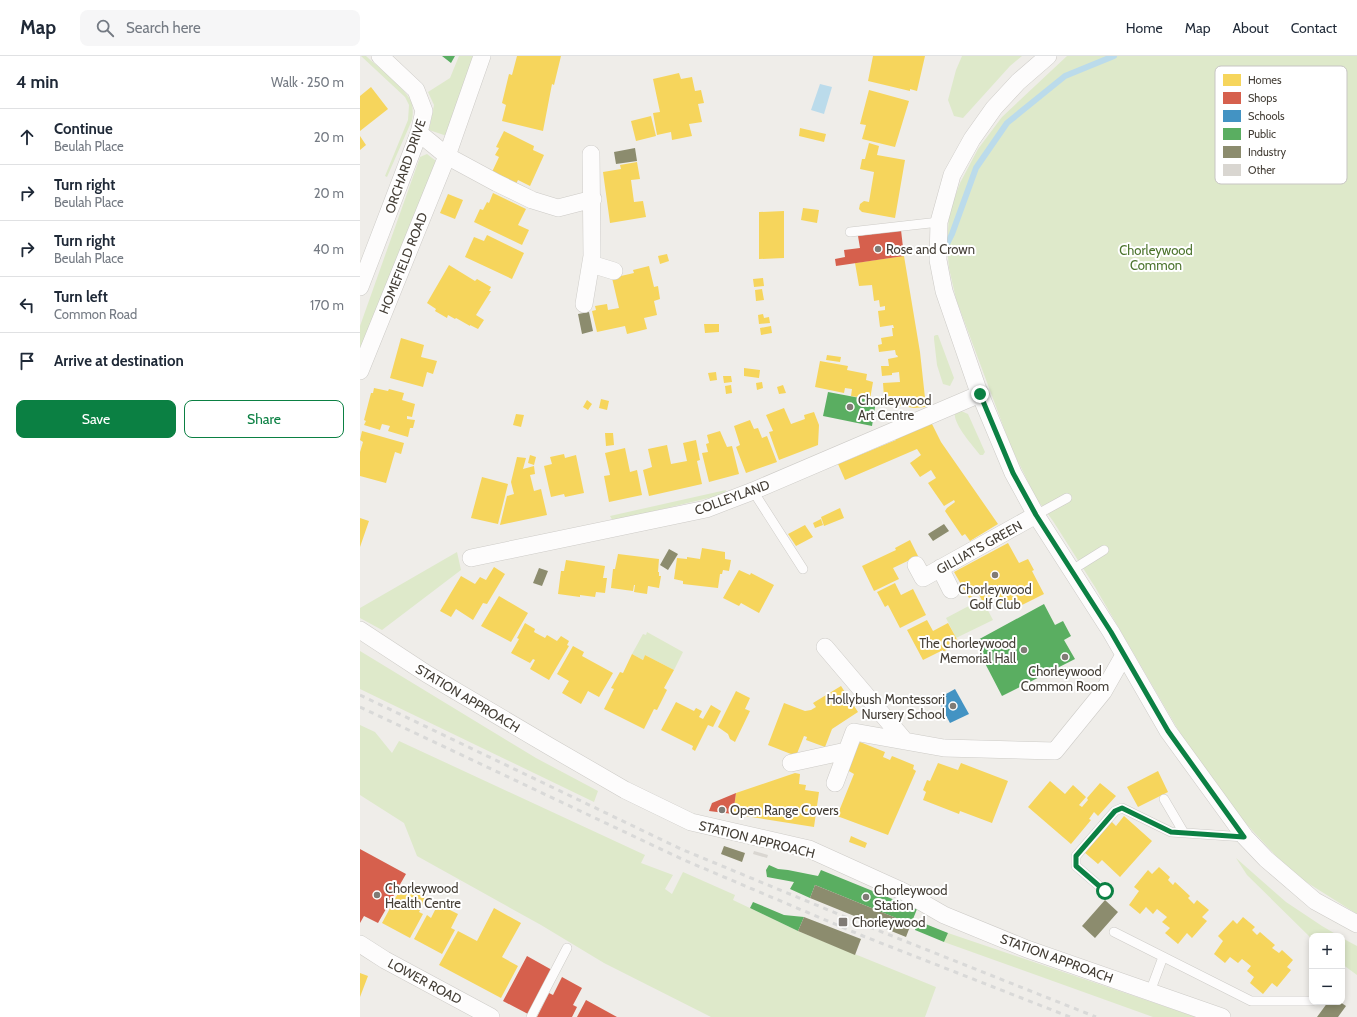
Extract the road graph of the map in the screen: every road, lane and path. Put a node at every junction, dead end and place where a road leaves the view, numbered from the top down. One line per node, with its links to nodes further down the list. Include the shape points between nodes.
1 (380, 56): 4 (street, ORCHARD DRIVE, via 416,90 424,111)
2 (482, 56): 6 (street, HOMEFIELD ROAD)
3 (1048, 56): 8 (street, via 1018,82 994,108 972,139 952,175)
4 (419, 133): 6 (street); 12 (street, ORCHARD DRIVE)
5 (591, 154): 7 (street)
6 (447, 156): 7 (street, via 532,200 558,208); 14 (street, HOMEFIELD ROAD)
7 (593, 199): 10 (street)
8 (938, 222): 9 (lane); 15 (street, via 938,260 944,291)
9 (850, 232)
10 (591, 264): 11 (street); 13 (street)
11 (614, 271)
12 (360, 287)
13 (584, 304)
14 (360, 371)
15 (980, 394): 16 (street, COLLEYLAND); 18 (street, via 1013,473)
16 (754, 491): 20 (street, COLLEYLAND, via 706,509); 22 (lane)
17 (1067, 498): 18 (lane)
18 (1036, 515): 21 (street, GILLIAT'S GREEN); 23 (street)
19 (1104, 550): 23 (lane)
20 (471, 558)
21 (940, 568): 24 (street, GILLIAT'S GREEN); 25 (street)
22 (803, 569)
23 (1072, 570): 28 (street)
24 (919, 572)
25 (951, 590)
26 (360, 630): 42 (street, STATION APPROACH, via 433,677 624,790 692,822 809,849 904,892 944,915)
27 (825, 647): 29 (street)
28 (1124, 655): 29 (street, via 1103,692 1055,751 944,748); 35 (street, via 1168,731)
29 (905, 741): 30 (street, via 854,732)
30 (846, 751): 31 (street); 32 (street)
31 (791, 763)
32 (834, 783)
33 (1164, 799): 34 (lane)
34 (1184, 833): 35 (lane); 36 (lane, via 1171,832 1122,808 1115,811 1076,856 1076,866)
35 (1244, 837): 37 (street, via 1315,901)
36 (1105, 891)
37 (1357, 924)
38 (1114, 932): 41 (lane)
39 (360, 944): 44 (street, LOWER ROAD)
40 (567, 948): 45 (lane)
41 (1163, 957): 42 (lane); 43 (lane, via 1251,1001)
42 (1150, 992): 46 (street, STATION APPROACH)
43 (1309, 1001)
44 (491, 1017)
45 (531, 1017)
46 (1222, 1017)

